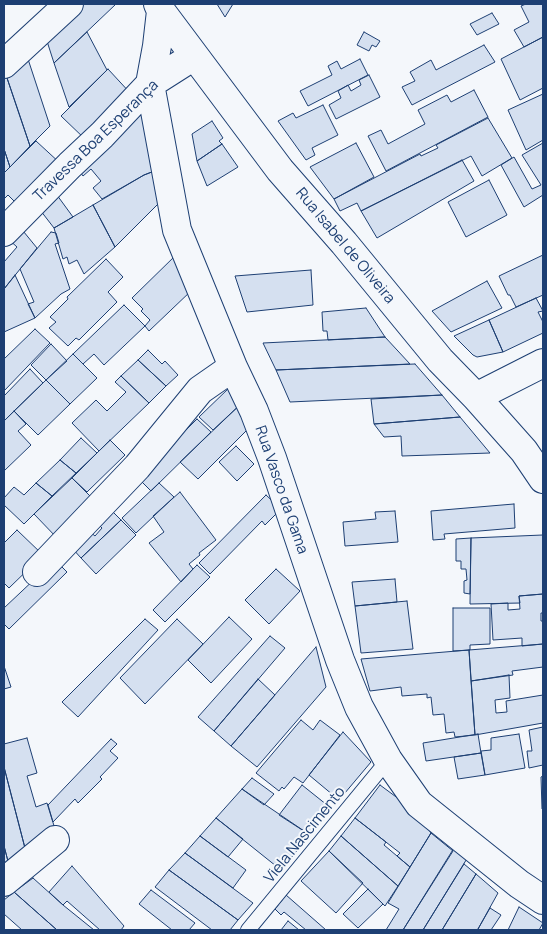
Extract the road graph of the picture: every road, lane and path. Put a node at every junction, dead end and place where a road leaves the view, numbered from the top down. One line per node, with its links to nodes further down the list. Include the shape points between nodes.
1 (69, 4): 4 (street)
2 (160, 8): 3 (street, Rua Isabel de Oliveira); 5 (street, Rua Vasco da Gama, via 158,46)
3 (194, 56): 5 (street, Travessa Boa Esperança); 9 (street, Rua Isabel de Oliveira, via 280,170 440,360)
4 (4, 64)
5 (150, 84): 6 (street, Travessa Boa Esperança); 8 (street, Rua Vasco da Gama, via 177,230)
6 (4, 232)
7 (543, 363): 9 (street)
8 (233, 367): 11 (street, via 200,390 137,467); 12 (street, Rua Vasco da Gama, via 272,458 358,707)
9 (476, 396): 10 (street, Rua Isabel de Oliveira)
10 (543, 478)
11 (38, 572)
12 (388, 760): 15 (street, Rua Vasco da Gama, via 420,804); 16 (lane, Viela Nascimento)
13 (55, 840): 14 (street)
14 (4, 882)
15 (543, 900)
16 (248, 930)

